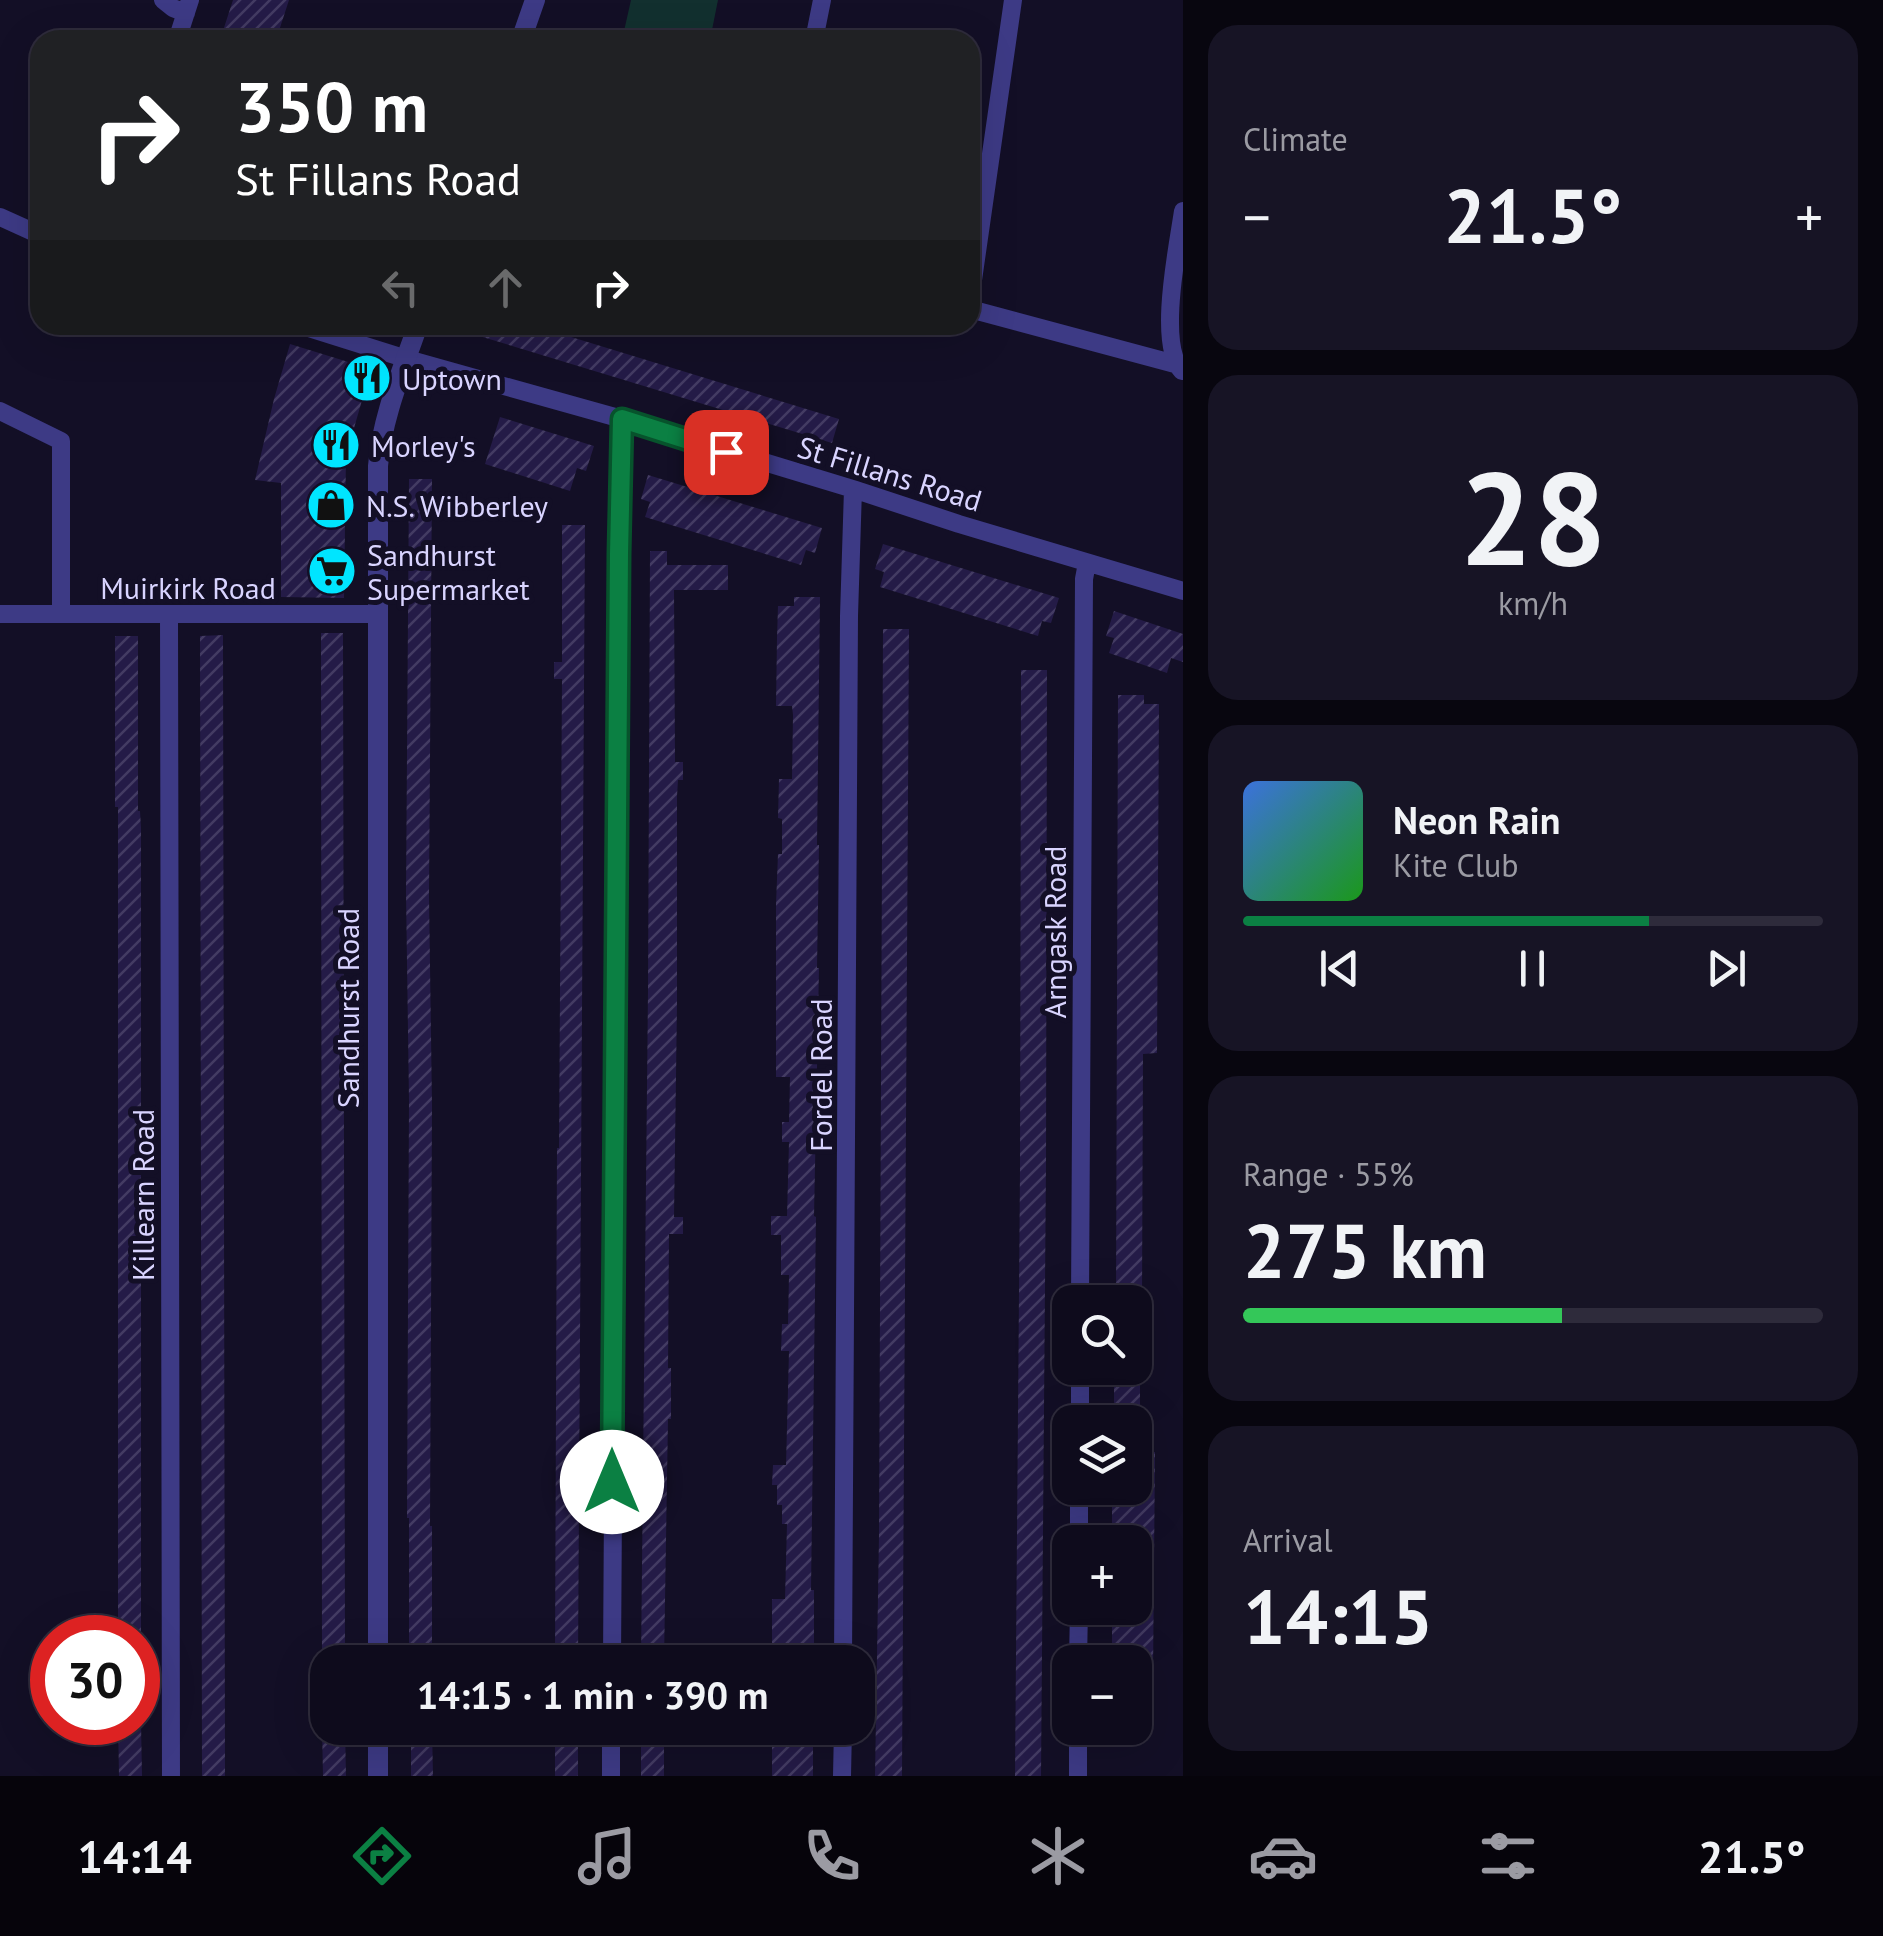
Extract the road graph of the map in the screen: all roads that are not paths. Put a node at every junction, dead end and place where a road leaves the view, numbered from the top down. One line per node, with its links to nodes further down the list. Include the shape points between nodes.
1 (164, 0): 5 (street, via 173,8)
2 (534, 0): 7 (street)
3 (822, 0): 8 (street)
4 (1014, 0): 12 (street)
5 (188, 6): 6 (street)
6 (180, 30)
7 (524, 30)
8 (816, 30)
9 (1183, 211): 17 (street, via 1170,335)
10 (0, 216): 11 (street)
11 (30, 230)
12 (980, 236)
13 (980, 308): 17 (street)
14 (332, 335): 16 (street, St Fillans Road)
15 (415, 335): 16 (street, Sandhurst Road)
16 (407, 358): 19 (street, St Fillans Road); 26 (street, Sandhurst Road, via 379,455)
17 (1179, 368)
18 (0, 410): 24 (street, via 61,441)
19 (622, 419): 20 (street, St Fillans Road); 29 (street)
20 (853, 488): 21 (street, St Fillans Road); 30 (street, Fordel Road)
21 (1087, 563): 22 (street, St Fillans Road); 27 (street, Arngask Road)
22 (1183, 591)
23 (0, 614): 24 (street, Muirkirk Road)
24 (62, 614): 25 (street, Muirkirk Road)
25 (169, 614): 26 (street, Muirkirk Road); 35 (street, Killearn Road)
26 (376, 614): 28 (street, Sandhurst Road)
27 (1080, 1285)
28 (378, 1645)
29 (612, 1645)
30 (843, 1645)
31 (378, 1745): 36 (street)
32 (611, 1745): 37 (street)
33 (843, 1745): 38 (street)
34 (1078, 1745): 39 (street)
35 (171, 1776)
36 (378, 1776)
37 (611, 1776)
38 (842, 1776)
39 (1078, 1776)

